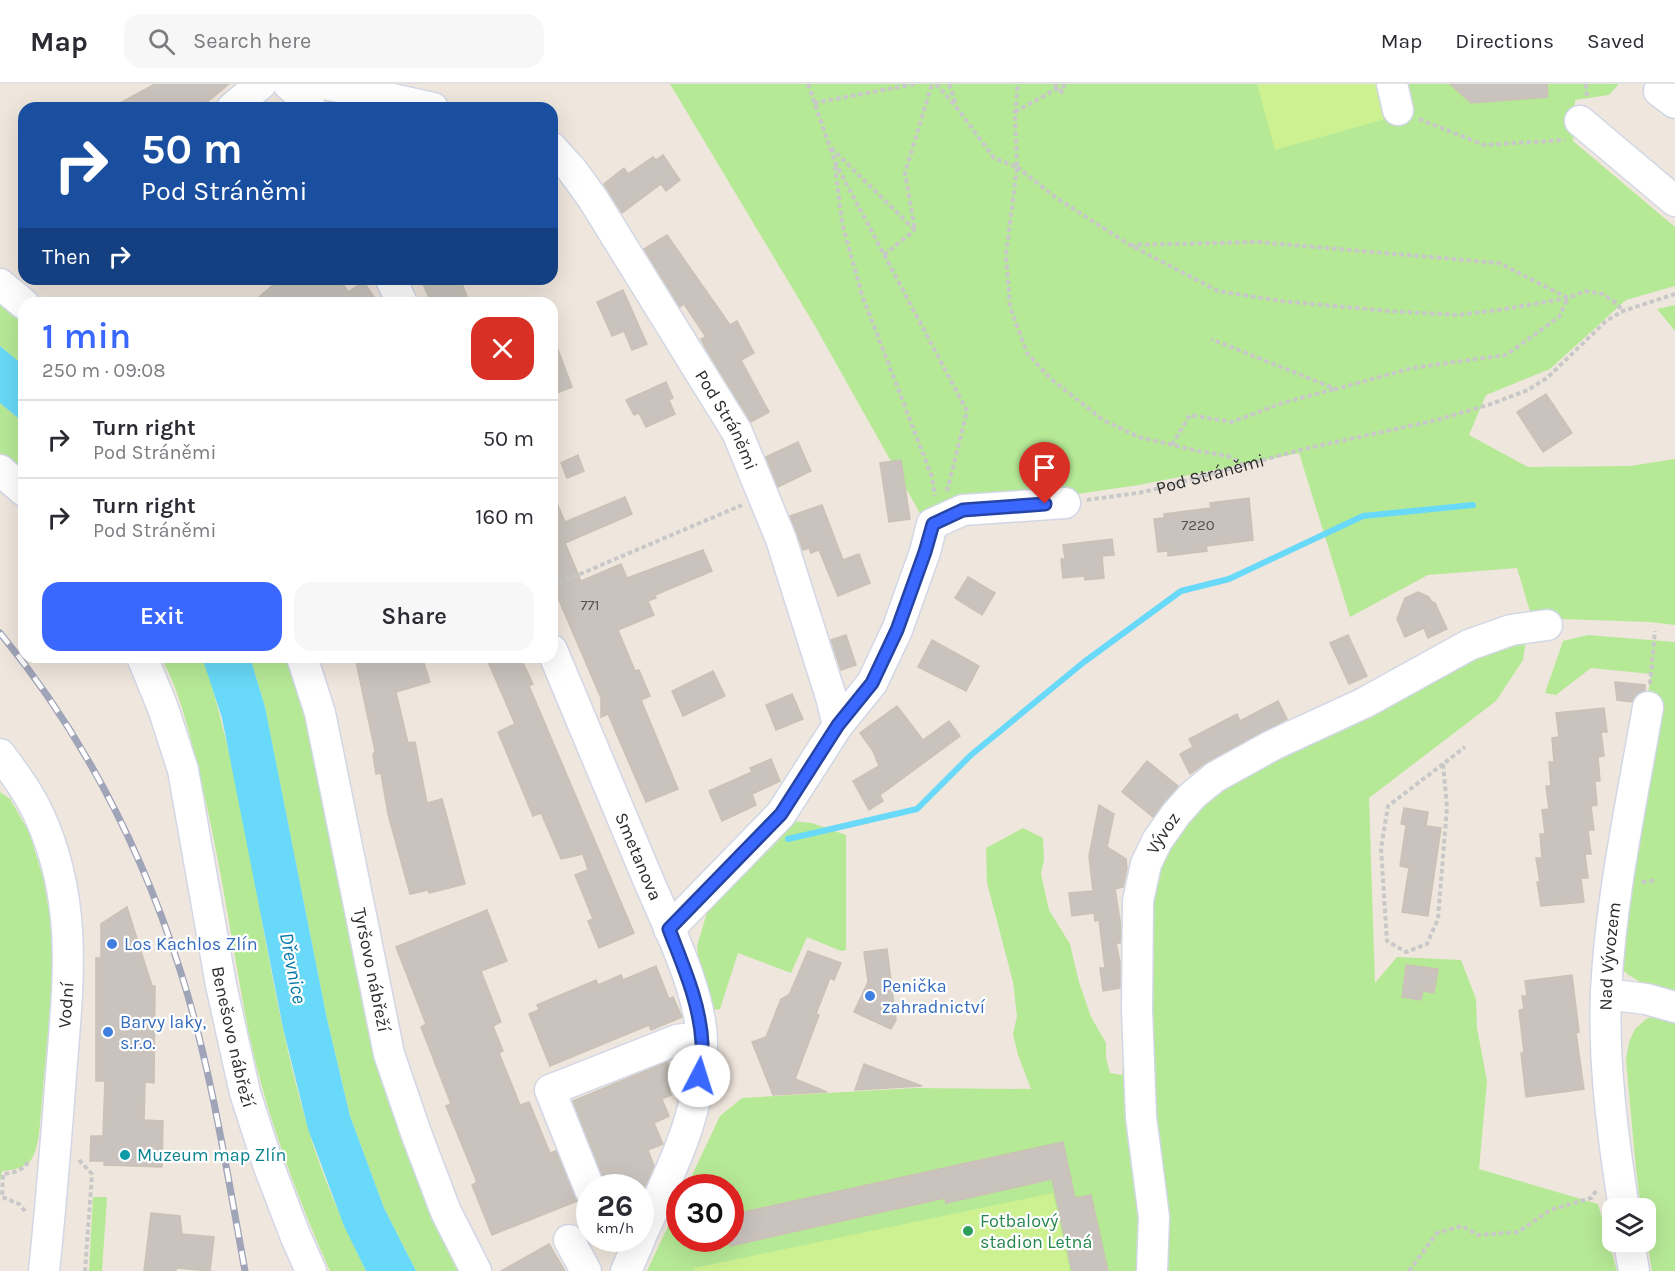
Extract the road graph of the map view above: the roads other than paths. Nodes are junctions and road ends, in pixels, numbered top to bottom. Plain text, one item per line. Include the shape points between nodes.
1 (261, 84) edge
2 (288, 84) edge
3 (325, 84) edge
4 (239, 102) edge
5 (308, 102) edge
6 (406, 102) edge
7 (1589, 119) road end
8 (558, 155) edge
9 (1675, 201) edge
10 (0, 470) edge
11 (18, 486) edge
12 (1065, 503) road end
13 (1547, 625) dead end
14 (144, 663) edge
15 (304, 663) edge
16 (557, 663) edge
17 (1648, 707) road end
18 (838, 725) junction
19 (17, 763) edge
20 (669, 929) junction
21 (1606, 994) junction
22 (1675, 1007) edge
23 (701, 1037) junction
24 (584, 1174) edge
25 (1622, 1198) edge
26 (654, 1204) edge
27 (569, 1240) dead end
28 (634, 1252) edge
29 (1631, 1252) edge
30 (44, 1271) edge
31 (311, 1271) edge
32 (476, 1271) edge
33 (586, 1271) edge
34 (626, 1271) edge
35 (1152, 1271) edge
36 (1634, 1271) edge

1 - 4 street
2 - 5 street
3 - 6 street
7 - 9 street
8 - 18 street, Pod Stráněmi via 593,199 737,432 781,538
10 - 11 street
12 - 18 street via 963,510 933,524 897,630 872,683
13 - 35 street, Vývoz via 1511,630 1469,645 1364,703 1224,772 1193,795 1157,841 1146,864 1138,902 1137,977 1141,1117 1154,1217
14 - 31 street, Benešovo nábřeží via 183,770 221,985 245,1093
15 - 32 street, Tyršovo nábřeží via 320,713 389,1054 446,1212
16 - 20 street, Smetanova
17 - 21 street, Nad Vývozem via 1625,827
18 - 20 street via 781,814
19 - 30 street, Vodní via 54,855 68,922 68,988
20 - 23 street, Smetanova via 692,990
21 - 22 street
21 - 25 street, Nad Vývozem via 1608,1075
23 - 24 street via 677,1040 550,1090
23 - 26 street, Smetanova via 691,1119
27 - 33 street
28 - 34 street, Smetanova
29 - 36 street

